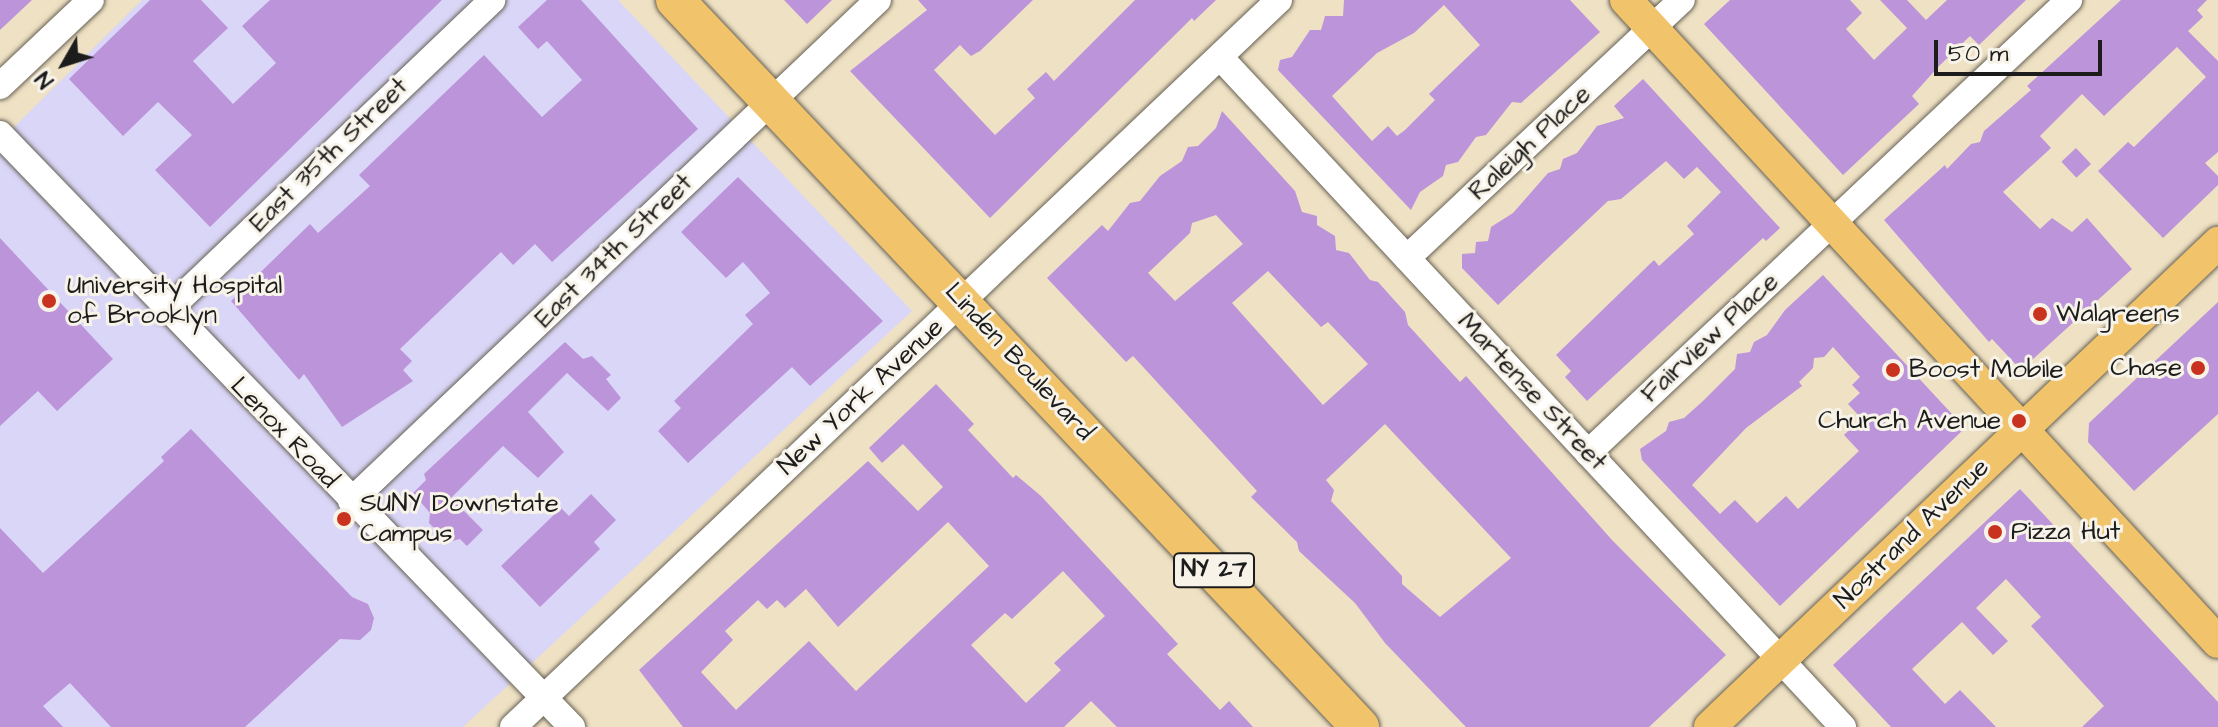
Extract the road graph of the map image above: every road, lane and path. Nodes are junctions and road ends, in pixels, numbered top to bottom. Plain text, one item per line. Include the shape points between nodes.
1 (91, 0) edge
2 (492, 0) edge
3 (675, 0) edge
4 (878, 0) edge
5 (1279, 0) edge
6 (1626, 0) edge
7 (1682, 0) edge
8 (2069, 0) edge
9 (1652, 28) junction
10 (1220, 57) junction
11 (0, 86) edge
12 (772, 101) junction
13 (0, 134) edge
14 (1832, 224) junction
15 (2218, 243) edge
16 (1407, 258) junction
17 (963, 301) junction
18 (167, 311) junction
19 (2021, 429) junction
20 (1588, 453) junction
21 (351, 501) junction
22 (2218, 642) edge
23 (1781, 660) junction
24 (544, 698) junction
25 (513, 727) edge
26 (572, 727) edge
27 (1360, 727) edge
28 (1710, 727) edge
29 (1843, 727) edge

1 - 11 street
2 - 18 street, East 35th Street
3 - 12 highway, Linden Boulevard / NY 27
4 - 12 street, East 34th Street
5 - 10 street, New York Avenue
6 - 9 main road
7 - 9 street, Raleigh Place
8 - 14 street, Fairview Place
9 - 14 main road
9 - 16 street, Raleigh Place
10 - 16 street, Martense Street
10 - 17 street, New York Avenue
12 - 17 highway, Linden Boulevard / NY 27
12 - 21 street, East 34th Street
13 - 18 street, Lenox Road
14 - 19 main road
14 - 20 street, Fairview Place
15 - 19 main road, Nostrand Avenue
16 - 20 street, Martense Street
17 - 24 street, New York Avenue
17 - 27 highway, Linden Boulevard / NY 27
18 - 21 street, Lenox Road
19 - 22 main road
19 - 23 main road, Nostrand Avenue
20 - 23 street, Martense Street
21 - 24 street, Lenox Road
23 - 28 main road, Nostrand Avenue
23 - 29 street, Martense Street
24 - 25 street, New York Avenue
24 - 26 street, Lenox Road

